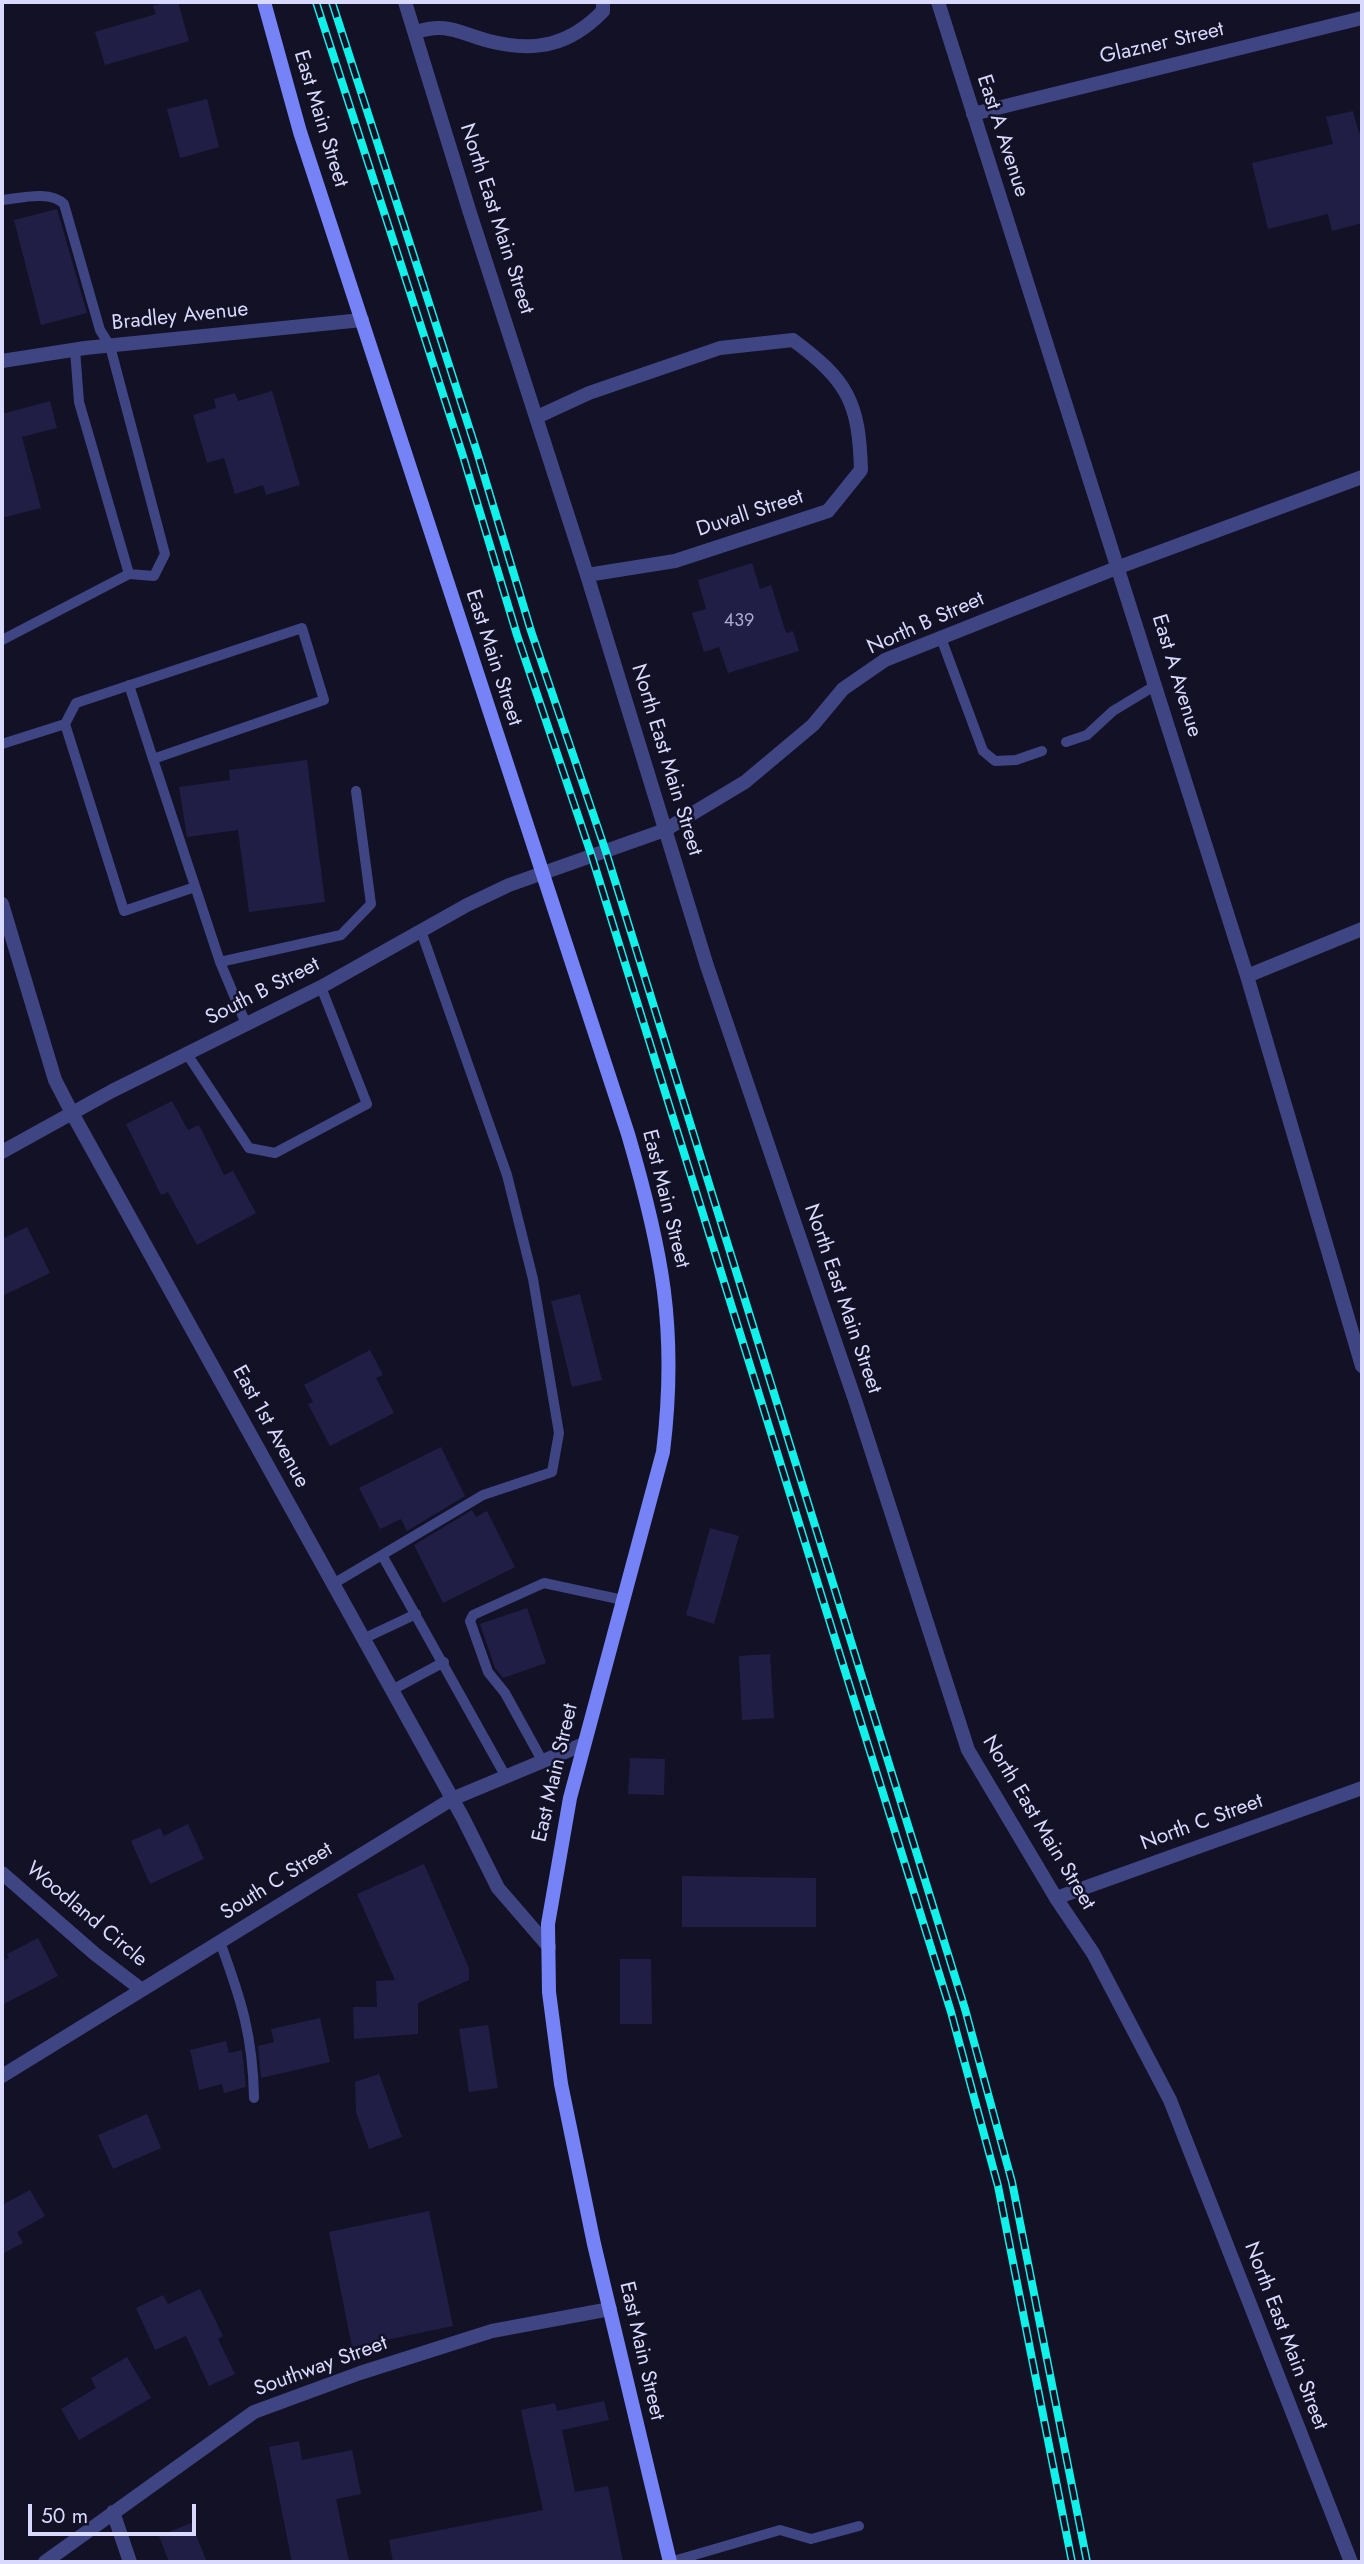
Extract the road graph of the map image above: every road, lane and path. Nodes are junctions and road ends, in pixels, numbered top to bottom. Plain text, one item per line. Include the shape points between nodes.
1 (264, 2) edge
2 (405, 2) edge
3 (603, 2) edge
4 (937, 2) edge
5 (1362, 18) edge
6 (416, 32) junction
7 (973, 114) junction
8 (2, 200) edge
9 (362, 320) junction
10 (110, 346) junction
11 (75, 350) junction
12 (2, 360) edge
13 (537, 417) junction
14 (1362, 477) edge
15 (1119, 567) junction
16 (128, 574) junction
17 (587, 575) junction
18 (941, 638) junction
19 (2, 640) edge
20 (129, 685) junction
21 (1156, 685) junction
22 (65, 723) junction
23 (1066, 742) dead end
24 (2, 744) edge
25 (1042, 751) dead end
26 (153, 759) junction
27 (356, 791) dead end
28 (665, 830) junction
29 (545, 873) junction
30 (195, 887) junction
31 (2, 904) edge
32 (1362, 929) edge
33 (421, 931) junction
34 (220, 962) junction
35 (1247, 976) junction
36 (321, 987) junction
37 (246, 1024) junction
38 (187, 1054) junction
39 (72, 1113) junction
40 (2, 1152) edge
41 (1362, 1362) edge
42 (382, 1555) junction
43 (332, 1584) junction
44 (624, 1600) junction
45 (416, 1614) junction
46 (363, 1639) junction
47 (444, 1662) junction
48 (392, 1690) junction
49 (584, 1744) junction
50 (543, 1762) junction
51 (506, 1777) junction
52 (1362, 1788) edge
53 (453, 1799) junction
54 (2, 1873) edge
55 (1056, 1898) junction
56 (220, 1942) junction
57 (549, 1947) junction
58 (142, 1990) junction
59 (2, 2076) edge
60 (254, 2098) dead end
61 (610, 2309) junction
62 (113, 2512) junction
63 (859, 2526) dead end
64 (45, 2562) edge
65 (130, 2562) edge
66 (670, 2562) edge
67 (1351, 2562) edge

1 - 9 main road, East Main Street via 300,132
2 - 6 street, North East Main Street
3 - 6 street via 603,11 582,32 545,46 493,42 438,26
4 - 7 street, East A Avenue
5 - 7 street, Glazner Street
6 - 13 street, North East Main Street
7 - 15 street, East A Avenue
8 - 10 lane via 48,196 64,204 100,330
9 - 10 street, Bradley Avenue
9 - 29 main road, East Main Street
10 - 11 street, Bradley Avenue
10 - 16 lane via 165,554 154,576
11 - 12 street, Bradley Avenue
11 - 16 lane via 79,402
13 - 17 street, North East Main Street
13 - 17 street, Duvall Street via 589,393 720,348 793,340 827,365 849,394 860,433 861,470 828,511 675,561
14 - 15 street, North B Street
15 - 18 street, North B Street
15 - 21 street, East A Avenue
16 - 19 lane
17 - 28 street, North East Main Street
18 - 25 lane via 983,751 995,761
18 - 28 street, North B Street via 885,660 843,689 813,725 772,761
20 - 22 lane via 76,703
20 - 26 lane
20 - 26 lane via 302,628 324,700
21 - 23 lane via 1113,711 1087,735
21 - 35 street, East A Avenue
22 - 24 lane
22 - 30 lane via 124,911
26 - 30 lane
27 - 34 lane via 371,904 341,935
28 - 29 street, North B Street
28 - 55 street, North East Main Street via 706,967 856,1403 968,1750
29 - 33 street, South B Street via 499,890
29 - 44 main road, East Main Street via 653,1218 664,1278 670,1340 663,1452
30 - 34 lane
31 - 39 street, East 1st Avenue via 55,1080
32 - 35 street
33 - 36 street, South B Street
33 - 42 lane via 507,1175 533,1279 559,1433 552,1472 483,1495
34 - 37 lane
35 - 41 street, East A Avenue
36 - 37 street, South B Street
36 - 38 lane via 367,1104 275,1153 249,1148
37 - 38 street, South B Street
38 - 39 street, South B Street
39 - 40 street, South B Street
39 - 43 street, East 1st Avenue
42 - 43 lane
42 - 45 lane
43 - 46 street, East 1st Avenue
44 - 49 main road, East Main Street
44 - 50 lane via 544,1583 473,1615 470,1621 488,1672 505,1693
45 - 46 lane
45 - 47 lane
46 - 48 street, East 1st Avenue
47 - 48 lane
47 - 51 lane
48 - 53 street, East 1st Avenue
49 - 50 street, South C Street
49 - 57 main road, East Main Street via 556,1865
50 - 51 street, South C Street
51 - 53 street, South C Street
52 - 55 street, North C Street
53 - 56 street, South C Street
53 - 57 street, East 1st Avenue via 498,1888
54 - 58 street, Woodland Circle
55 - 67 street, North East Main Street via 1093,1953 1170,2100
56 - 58 street, South C Street
56 - 60 lane via 244,2006 253,2052
57 - 61 main road, East Main Street via 549,1992 561,2084
58 - 59 street, South C Street
61 - 62 street, Southway Street via 492,2331 254,2412
61 - 66 main road, East Main Street
62 - 64 street, Southway Street
62 - 65 street
63 - 66 lane via 811,2539 780,2530

